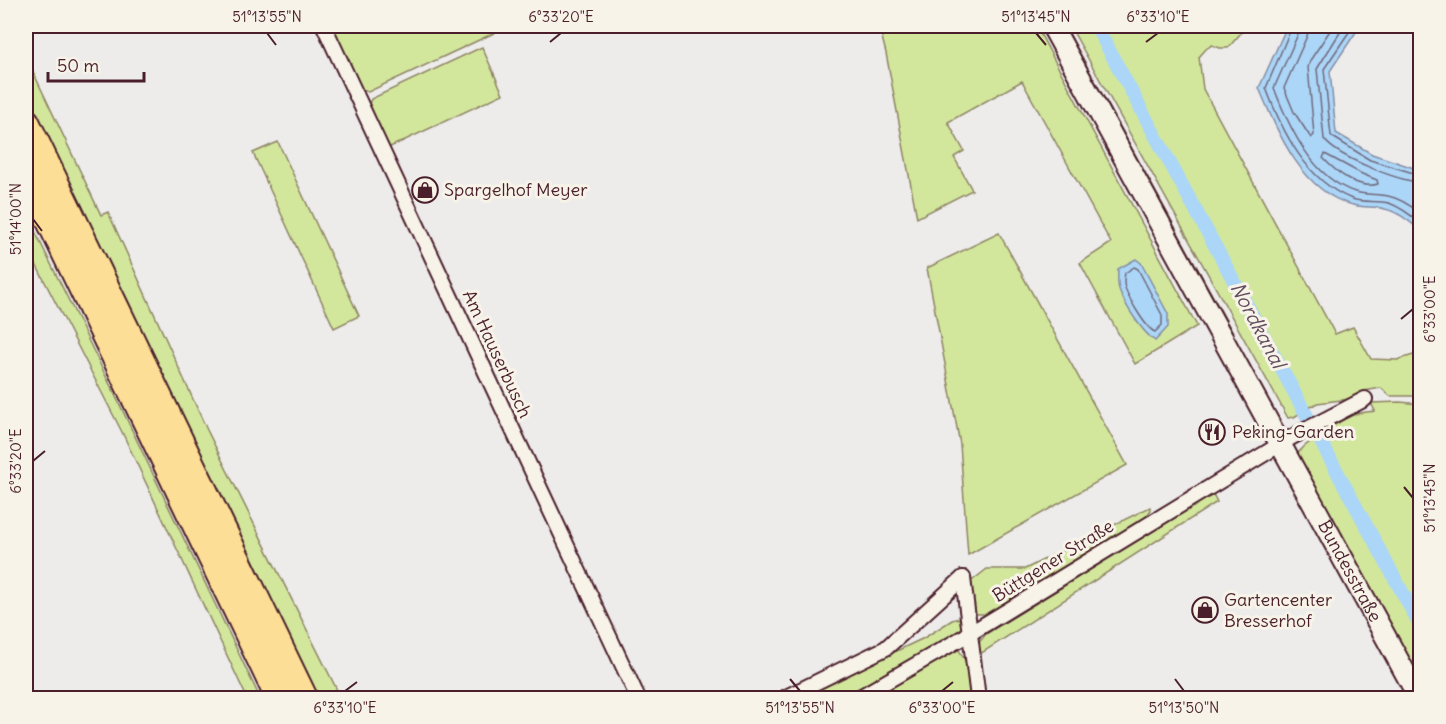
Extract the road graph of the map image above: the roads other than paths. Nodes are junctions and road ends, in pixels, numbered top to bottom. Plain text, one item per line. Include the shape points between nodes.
1 (324, 26) edge
2 (1052, 26) edge
3 (26, 122) edge
4 (26, 171) edge
5 (1365, 399) dead end
6 (1281, 443) junction
7 (969, 634) junction
8 (279, 699) edge
9 (304, 699) edge
10 (638, 699) edge
11 (784, 699) edge
12 (858, 699) edge
13 (978, 699) edge
14 (1419, 699) edge

1 - 10 street, Am Hauserbusch
2 - 6 main road, Bundesstraße
3 - 9 highway
4 - 8 highway
5 - 6 street, Büttgener Straße
6 - 7 street, Büttgener Straße
6 - 14 main road, Bundesstraße
7 - 11 street via 963,578 886,648
7 - 12 street, Büttgener Straße
7 - 13 street

